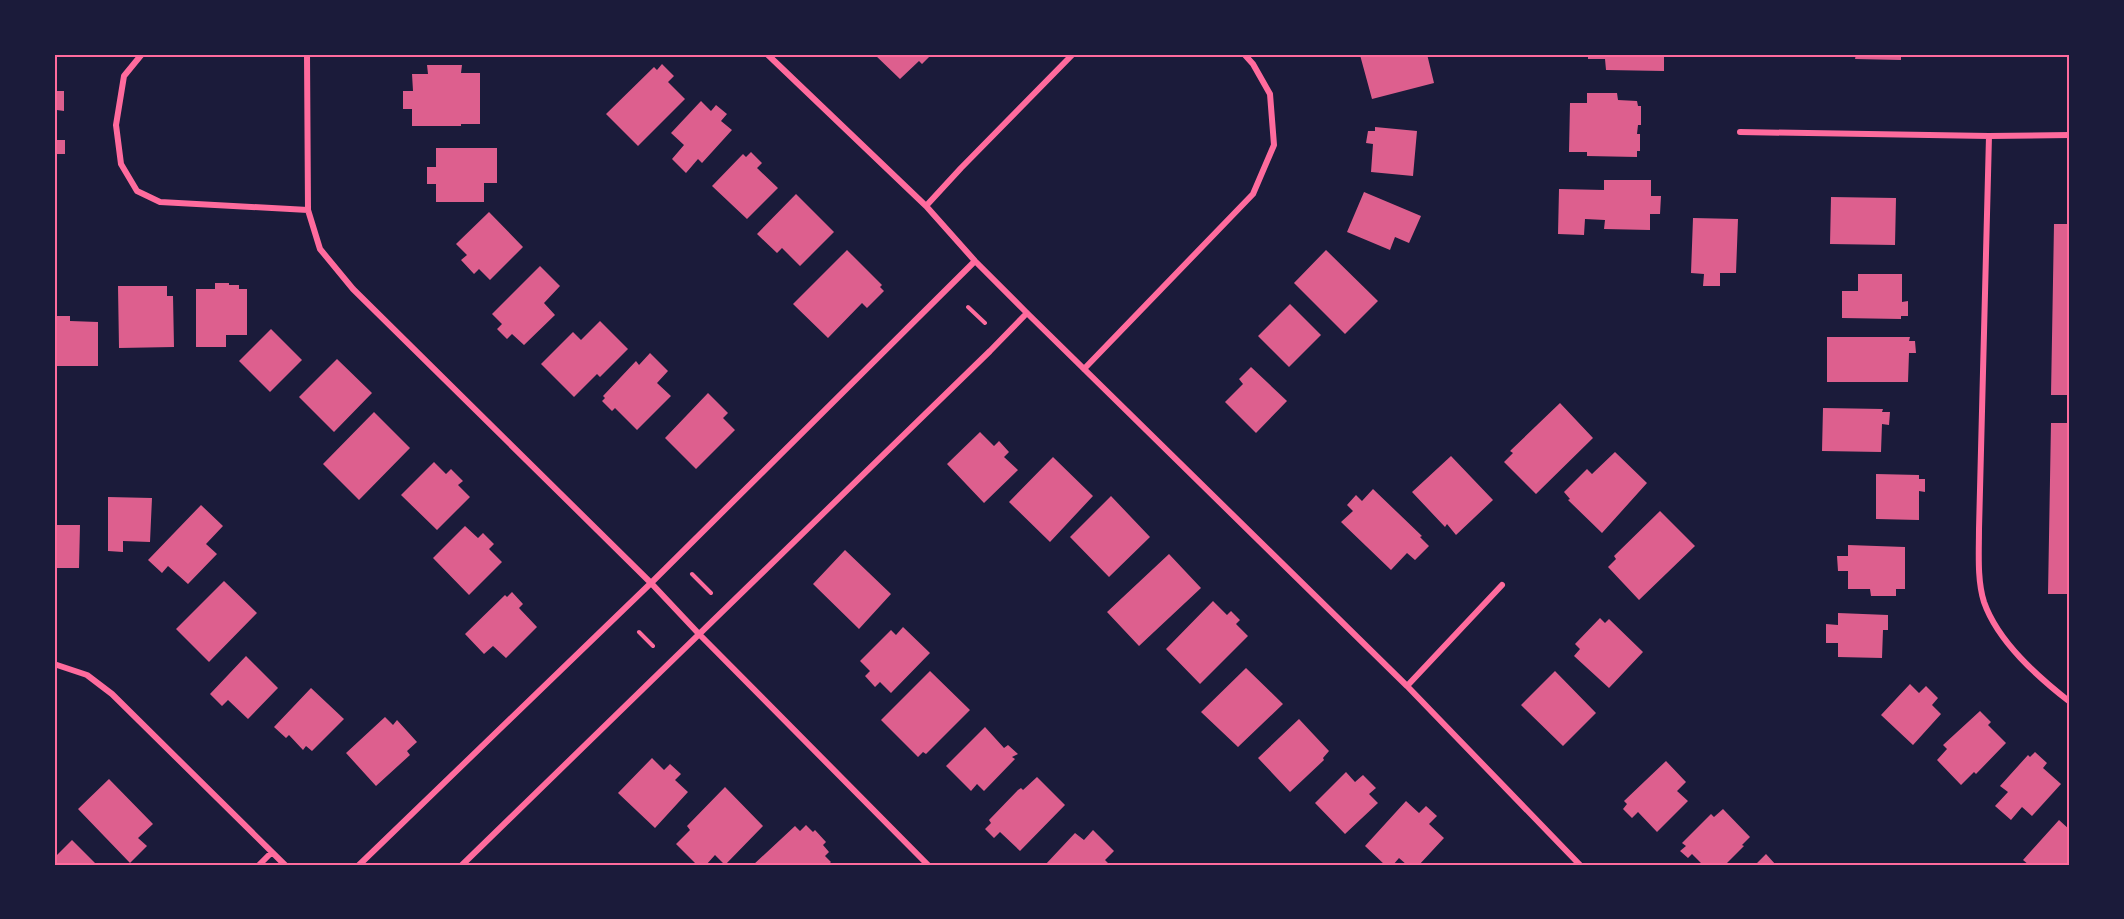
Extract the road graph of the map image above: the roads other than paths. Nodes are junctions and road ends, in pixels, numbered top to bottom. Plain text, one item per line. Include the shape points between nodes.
1 (142, 54) edge
2 (307, 54) edge
3 (767, 54) edge
4 (1073, 54) edge
5 (1244, 54) edge
6 (1740, 132) dead end
7 (2070, 135) edge
8 (1989, 136) junction
9 (926, 206) junction
10 (308, 210) junction
11 (975, 261) junction
12 (1027, 313) junction
13 (1084, 369) junction
14 (651, 583) junction
15 (1502, 585) dead end
16 (699, 634) junction
17 (54, 664) edge
18 (1407, 686) junction
19 (2070, 702) edge
20 (272, 852) junction
21 (259, 865) edge
22 (285, 865) edge
23 (359, 865) edge
24 (462, 865) edge
25 (928, 865) edge
26 (1580, 865) edge

1 - 10 street via 124,76 116,125 120,164 138,191 160,202
2 - 10 street
3 - 9 street
4 - 9 street
5 - 13 street via 1270,94 1274,145 1253,194
6 - 8 street
7 - 8 street
8 - 19 street via 1979,568 1984,601 1995,626 2013,650
9 - 11 street
10 - 14 street via 320,249 353,289
11 - 12 street
11 - 14 street
12 - 13 street
12 - 16 street
13 - 18 street
14 - 16 street
14 - 23 street
15 - 18 street
16 - 24 street
16 - 25 street
17 - 20 street via 87,675 112,694
18 - 26 street
20 - 21 street
20 - 22 street

